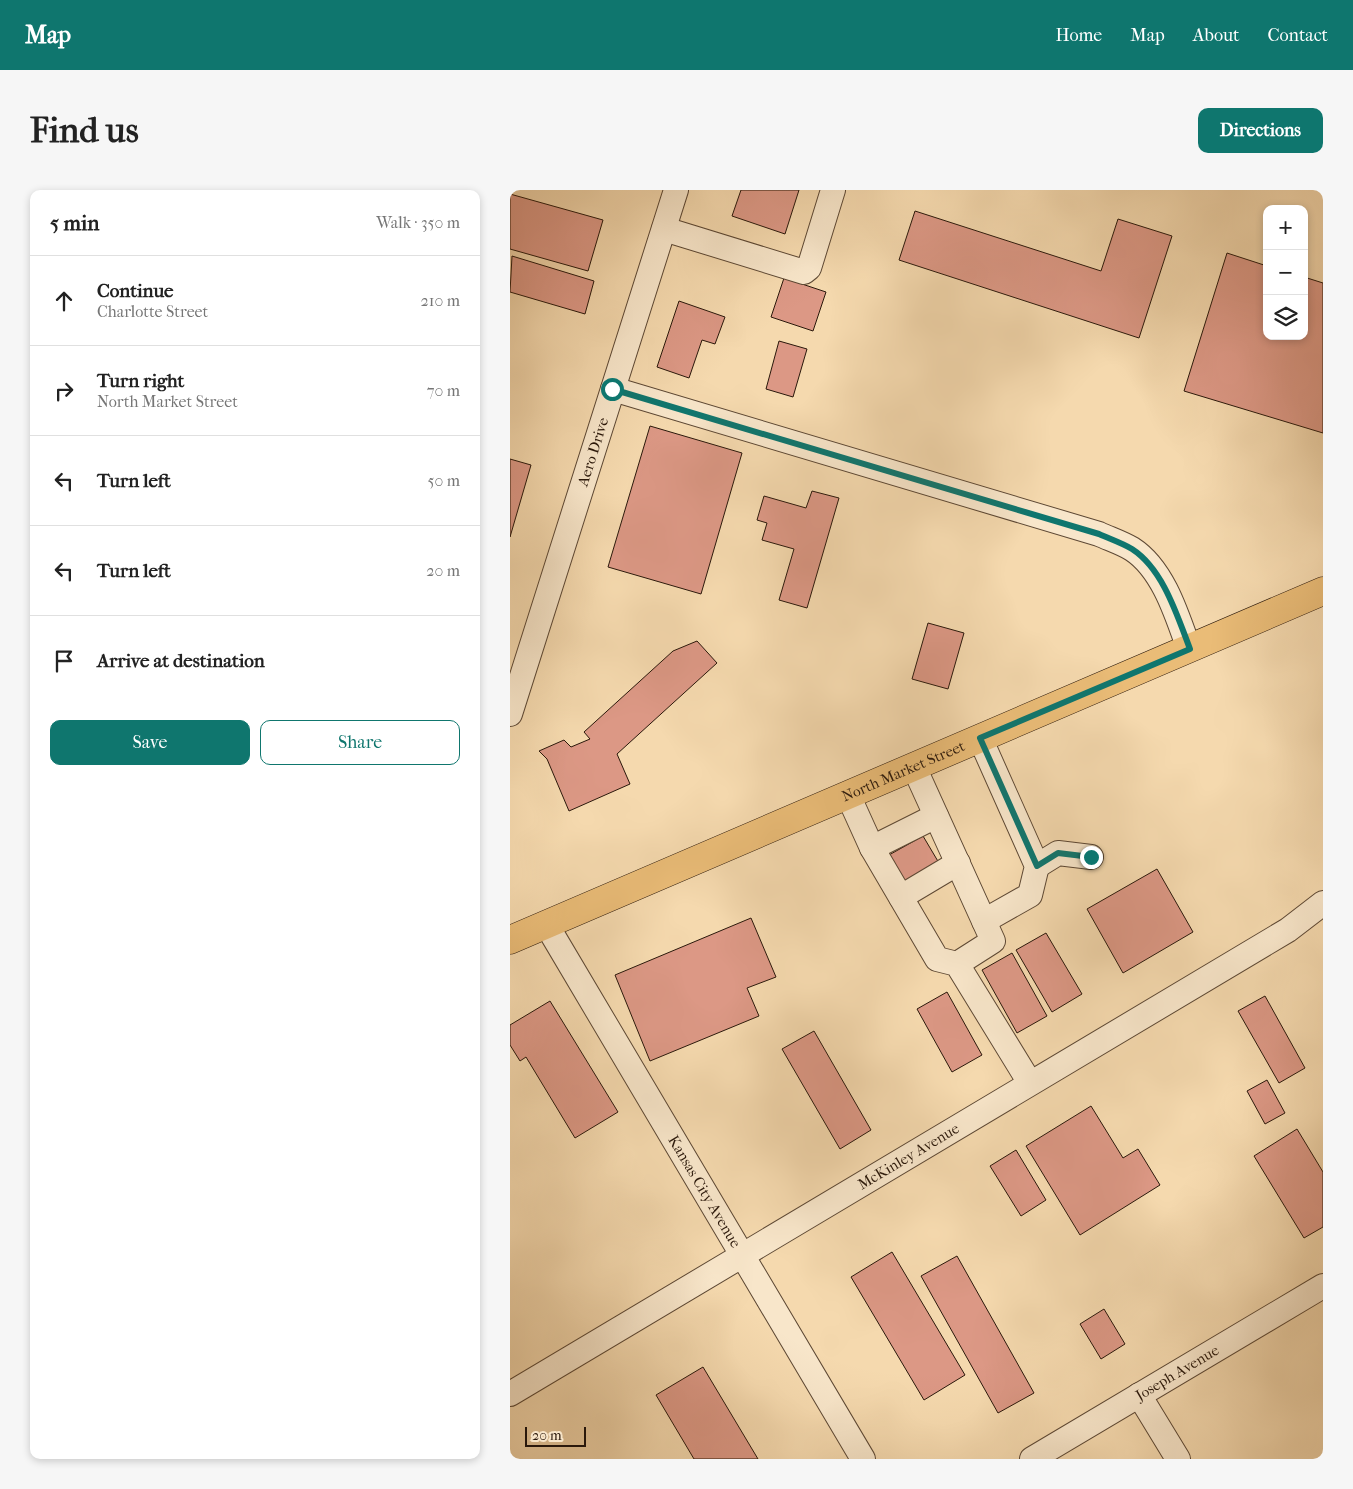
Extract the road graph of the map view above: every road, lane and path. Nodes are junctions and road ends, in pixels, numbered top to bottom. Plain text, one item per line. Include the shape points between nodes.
1 (676, 190) edge
2 (833, 190) edge
3 (664, 229) junction
4 (612, 389) junction
5 (1323, 591) edge
6 (1190, 649) junction
7 (517, 667) edge
8 (510, 714) edge
9 (980, 738) junction
10 (914, 767) junction
11 (848, 795) junction
12 (936, 816) junction
13 (872, 848) junction
14 (1091, 857) dead end
15 (958, 863) junction
16 (1037, 866) junction
17 (901, 897) junction
18 (1317, 915) edge
19 (984, 921) junction
20 (546, 924) junction
21 (510, 940) edge
22 (957, 964) junction
23 (1030, 1083) junction
24 (742, 1256) junction
25 (1323, 1286) edge
26 (510, 1394) edge
27 (1139, 1395) junction
28 (863, 1459) edge
29 (1032, 1459) edge
30 (1178, 1459) edge

1 - 3 street, Aero Drive
2 - 3 street via 809,268 804,272
3 - 4 street, Aero Drive
4 - 6 street via 1099,534 1131,548 1148,562 1160,579
4 - 7 street, Aero Drive
5 - 6 main road, North Market Street
6 - 9 main road, North Market Street
7 - 8 street, Aero Drive
9 - 10 main road, North Market Street
9 - 16 street
10 - 11 main road, North Market Street
10 - 12 street
11 - 13 street
11 - 20 main road, North Market Street
12 - 13 street
12 - 15 street
13 - 17 street
14 - 16 street via 1058,853
15 - 17 street
15 - 19 street
16 - 19 street via 1030,895
17 - 22 street via 937,960
18 - 23 street, McKinley Avenue
19 - 22 street via 993,941
20 - 21 main road, North Market Street
20 - 24 street, Kansas City Avenue
22 - 23 street
23 - 24 street, McKinley Avenue
24 - 26 street, McKinley Avenue
24 - 28 street, Kansas City Avenue
25 - 27 street, Joseph Avenue
27 - 29 street, Joseph Avenue
27 - 30 street

